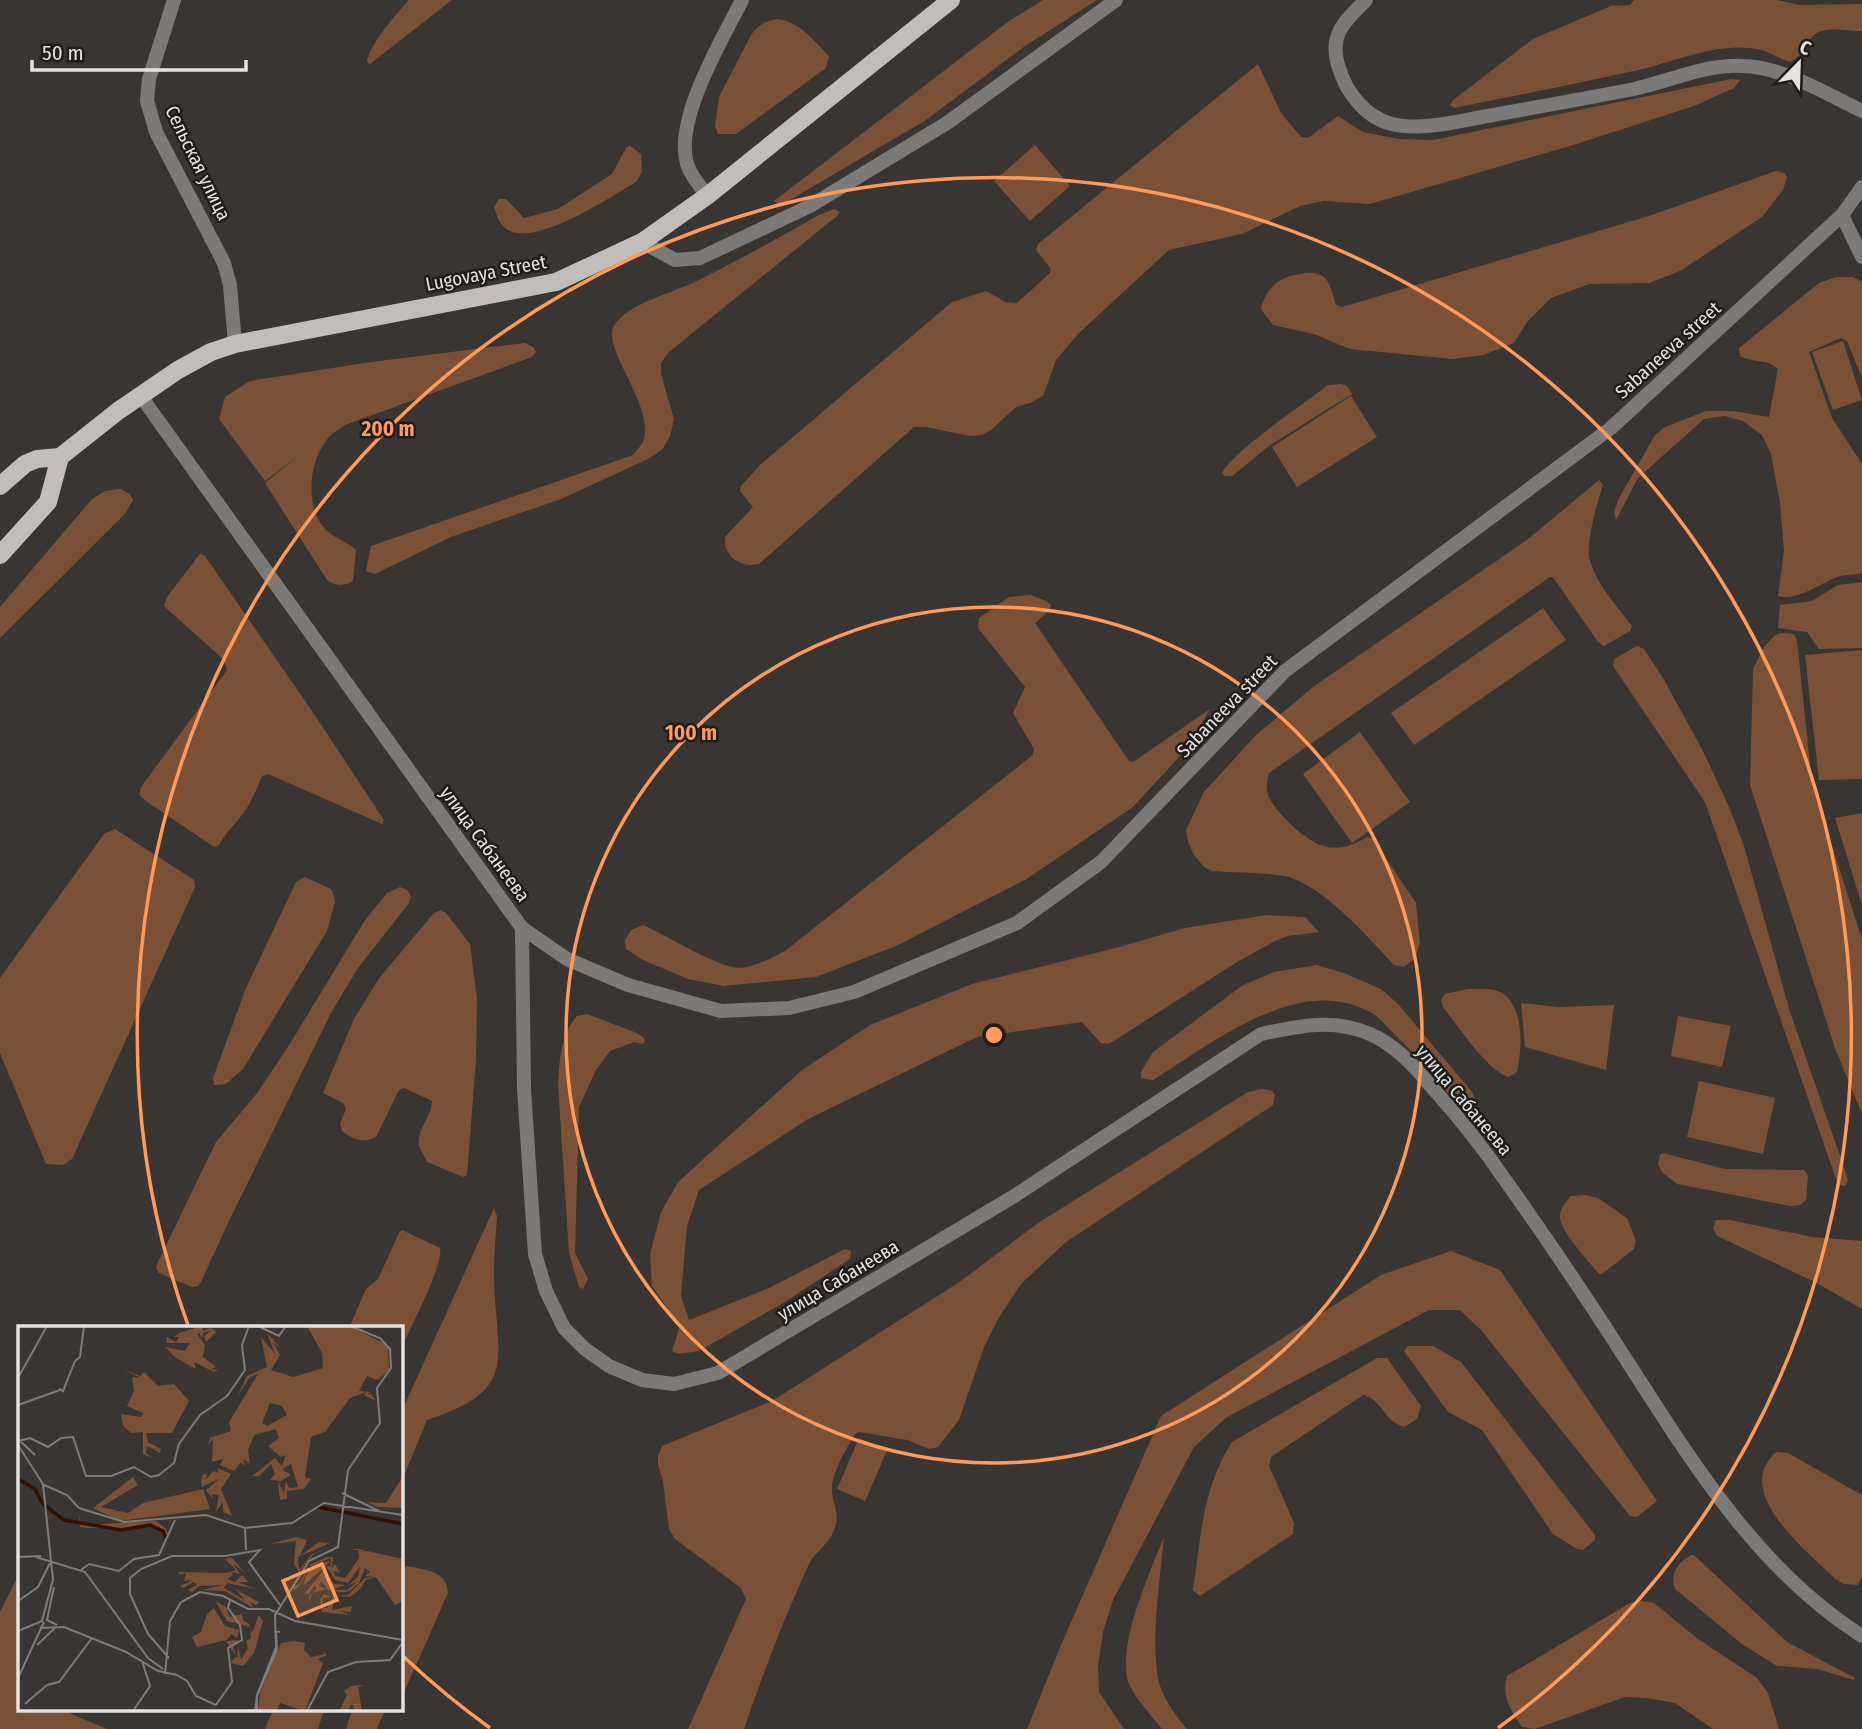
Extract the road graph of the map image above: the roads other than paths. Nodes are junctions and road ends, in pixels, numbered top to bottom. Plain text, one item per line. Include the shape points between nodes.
1 (174, 0) edge
2 (742, 0) edge
3 (951, 0) edge
4 (1116, 0) edge
5 (1366, 0) edge
6 (1862, 111) edge
7 (1862, 187) edge
8 (707, 196) junction
9 (1842, 215) junction
10 (642, 242) junction
11 (1862, 257) edge
12 (235, 344) junction
13 (140, 395) junction
14 (60, 457) junction
15 (0, 486) edge
16 (0, 555) edge
17 (522, 928) junction
18 (1862, 1636) edge

1 - 12 street, Сельская улица via 151,71 147,101 156,132 224,263
2 - 8 street via 689,117 687,165
3 - 8 main road, Lugovaya Street
4 - 10 street via 947,123 810,206 700,258 675,260
5 - 6 street via 1341,24 1335,40 1336,60 1346,88 1357,102 1391,124 1433,126 1636,88 1716,67 1743,66 1793,79
7 - 9 street, Sabaneeva street
8 - 10 main road, Lugovaya Street
9 - 11 street
9 - 17 street, Sabaneeva street via 1611,428 1284,671 1101,862 1017,923 854,992 789,1008 721,1011 628,985 566,959
10 - 12 main road, Lugovaya Street via 556,282
12 - 13 main road, Lugovaya Street via 211,352
13 - 14 main road, Lugovaya Street
13 - 17 street, улица Сабанеева
14 - 15 main road, Lugovaya Street via 25,464
14 - 16 main road via 48,502
17 - 18 street, улица Сабанеева via 524,1090 535,1254 546,1292 564,1328 609,1366 642,1381 674,1384 718,1373 1016,1195 1261,1034 1336,1024 1371,1034 1403,1055 1467,1127 1736,1519 1787,1576

